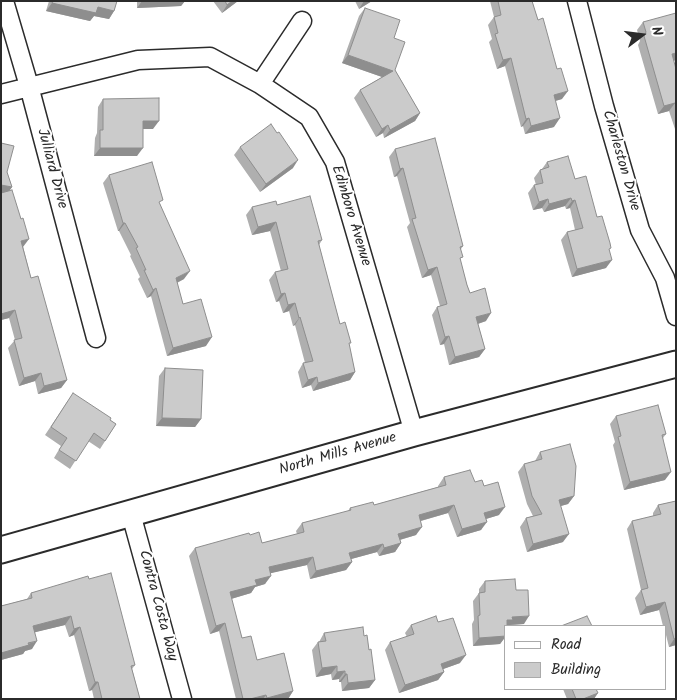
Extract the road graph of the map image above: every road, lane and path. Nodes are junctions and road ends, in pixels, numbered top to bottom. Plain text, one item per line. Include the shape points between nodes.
1 (4, 1) edge
2 (577, 1) edge
3 (302, 21) dead end
4 (260, 84) junction
5 (29, 86) junction
6 (1, 94) edge
7 (676, 316) edge
8 (96, 338) dead end
9 (676, 364) edge
10 (414, 433) junction
11 (131, 514) junction
12 (1, 550) edge
13 (182, 699) edge

1 - 5 street, Julliard Drive
2 - 7 street, Charleston Drive via 640,230 665,278
3 - 4 street
4 - 5 street, Edinboro Avenue via 210,57 138,60
4 - 10 street, Edinboro Avenue via 309,117 335,162
5 - 6 street, Edinboro Avenue
5 - 8 street, Julliard Drive
9 - 10 main road, North Mills Avenue
10 - 11 main road, North Mills Avenue
11 - 12 main road, North Mills Avenue
11 - 13 street, Contra Costa Way

